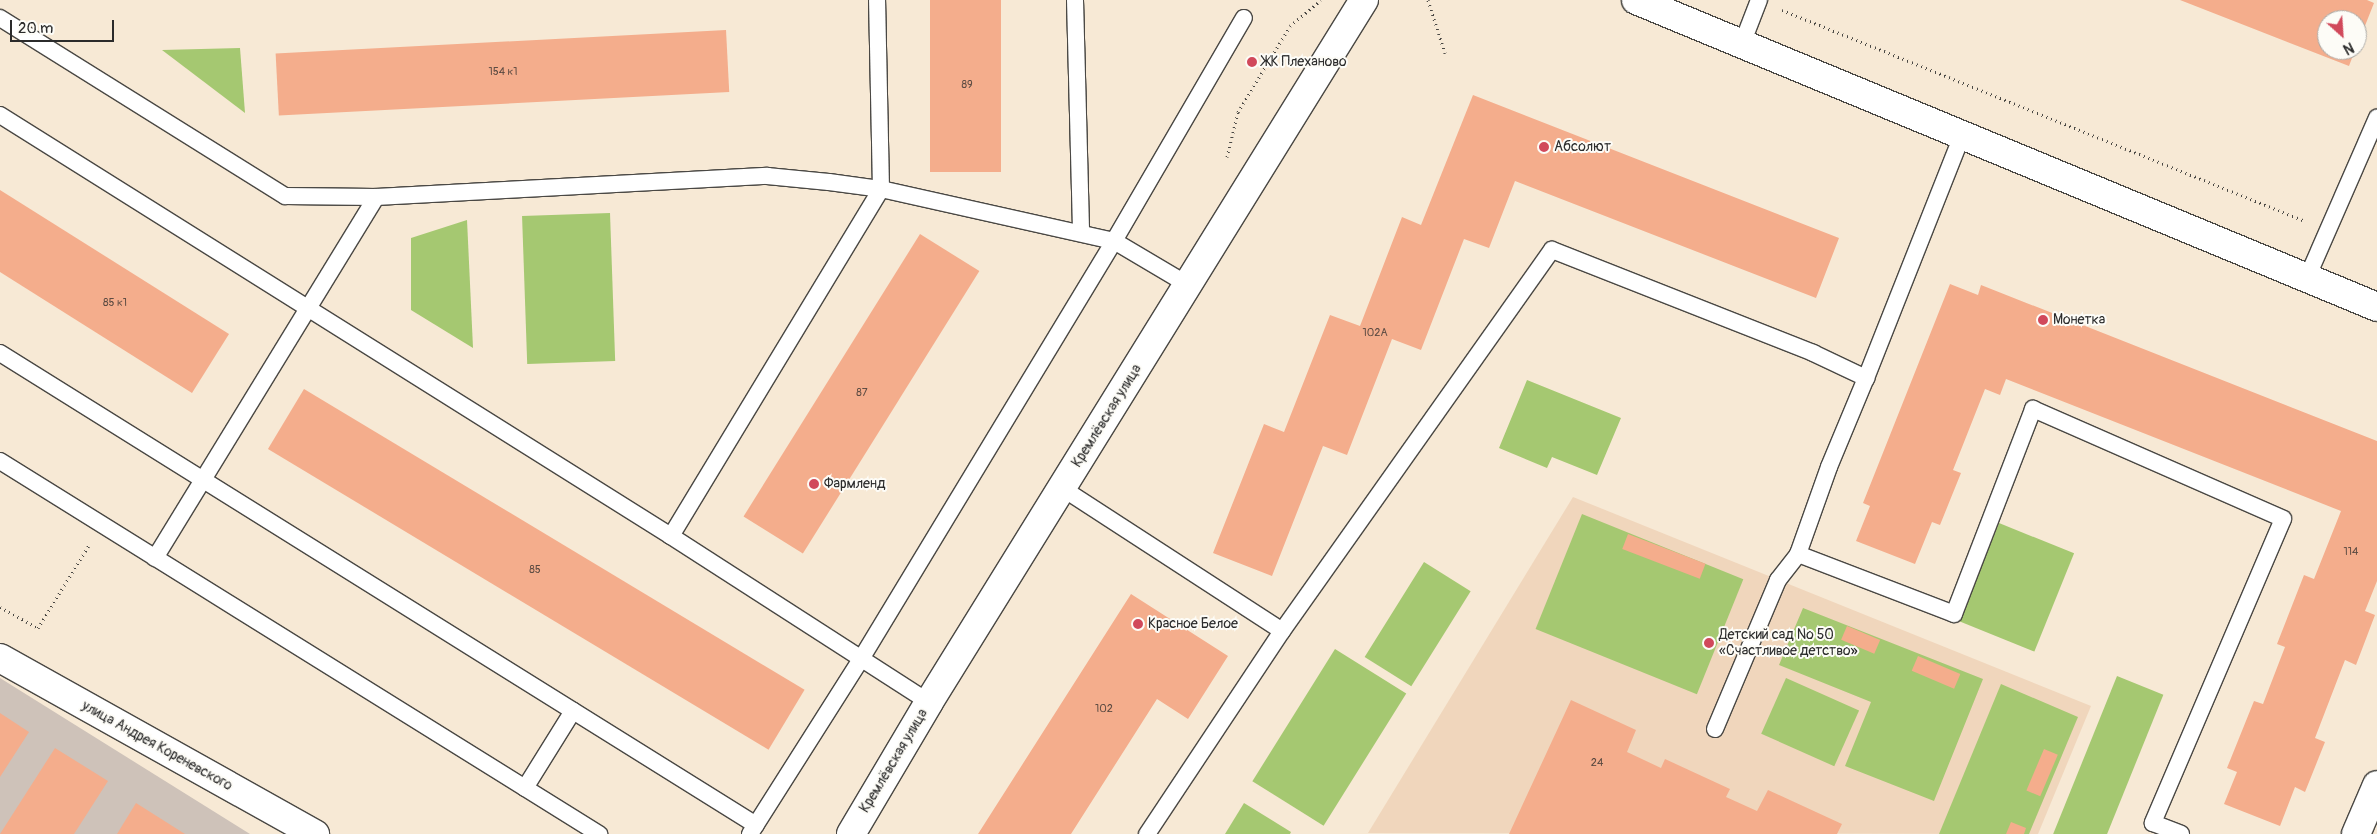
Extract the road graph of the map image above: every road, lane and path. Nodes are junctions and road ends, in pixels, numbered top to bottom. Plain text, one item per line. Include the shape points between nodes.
1 (877, 0) edge
2 (1075, 0) edge
3 (1364, 0) edge
4 (1428, 0) edge
5 (1636, 0) edge
6 (1759, 0) edge
7 (0, 18) edge
8 (1244, 18) dead end
9 (1742, 44) junction
10 (1445, 53) dead end
11 (0, 115) edge
12 (2377, 118) edge
13 (1962, 135) junction
14 (880, 189) junction
15 (376, 197) junction
16 (2328, 230) junction
17 (1081, 233) junction
18 (1114, 241) junction
19 (2307, 278) junction
20 (1188, 285) junction
21 (2377, 306) edge
22 (309, 308) junction
23 (0, 353) edge
24 (1866, 378) junction
25 (0, 462) edge
26 (203, 479) junction
27 (1062, 488) junction
28 (672, 536) junction
29 (90, 542) dead end
30 (1798, 554) junction
31 (155, 558) junction
32 (0, 607) edge
33 (1282, 631) junction
34 (0, 658) edge
35 (861, 658) junction
36 (929, 702) junction
37 (573, 710) junction
38 (1715, 729) dead end
39 (2377, 785) edge
40 (525, 788) junction
41 (753, 830) edge
42 (315, 834) edge
43 (599, 834) edge
44 (851, 834) edge
45 (1147, 834) edge
46 (2180, 834) edge
47 (2356, 834) edge

1 - 14 lane
2 - 17 lane
3 - 20 street, Кремлёвская улица
4 - 10 path
5 - 9 street
6 - 9 lane
6 - 16 path
7 - 15 lane via 285,196
8 - 18 lane
9 - 13 street
11 - 22 lane
12 - 16 lane
13 - 19 street
13 - 24 lane
14 - 15 lane via 767,176
14 - 17 lane
14 - 28 lane
15 - 22 lane
16 - 19 lane
17 - 18 lane
18 - 20 lane
18 - 35 lane
19 - 21 street
20 - 27 street, Кремлёвская улица
22 - 26 lane
22 - 28 lane
23 - 26 lane
24 - 30 lane
24 - 33 lane via 1813,353 1552,250
25 - 31 lane
26 - 31 lane
26 - 37 lane
27 - 33 lane
27 - 36 street, Кремлёвская улица
28 - 35 lane
29 - 32 path via 38,628
30 - 38 lane via 1778,580
30 - 46 lane via 1954,614 2032,409 2283,519 2153,822
31 - 40 lane
33 - 45 lane
34 - 42 street, улица Андрея Кореневского
35 - 36 lane
35 - 41 lane
36 - 44 street, Кремлёвская улица
37 - 40 lane
37 - 41 lane
39 - 47 street
40 - 43 lane

